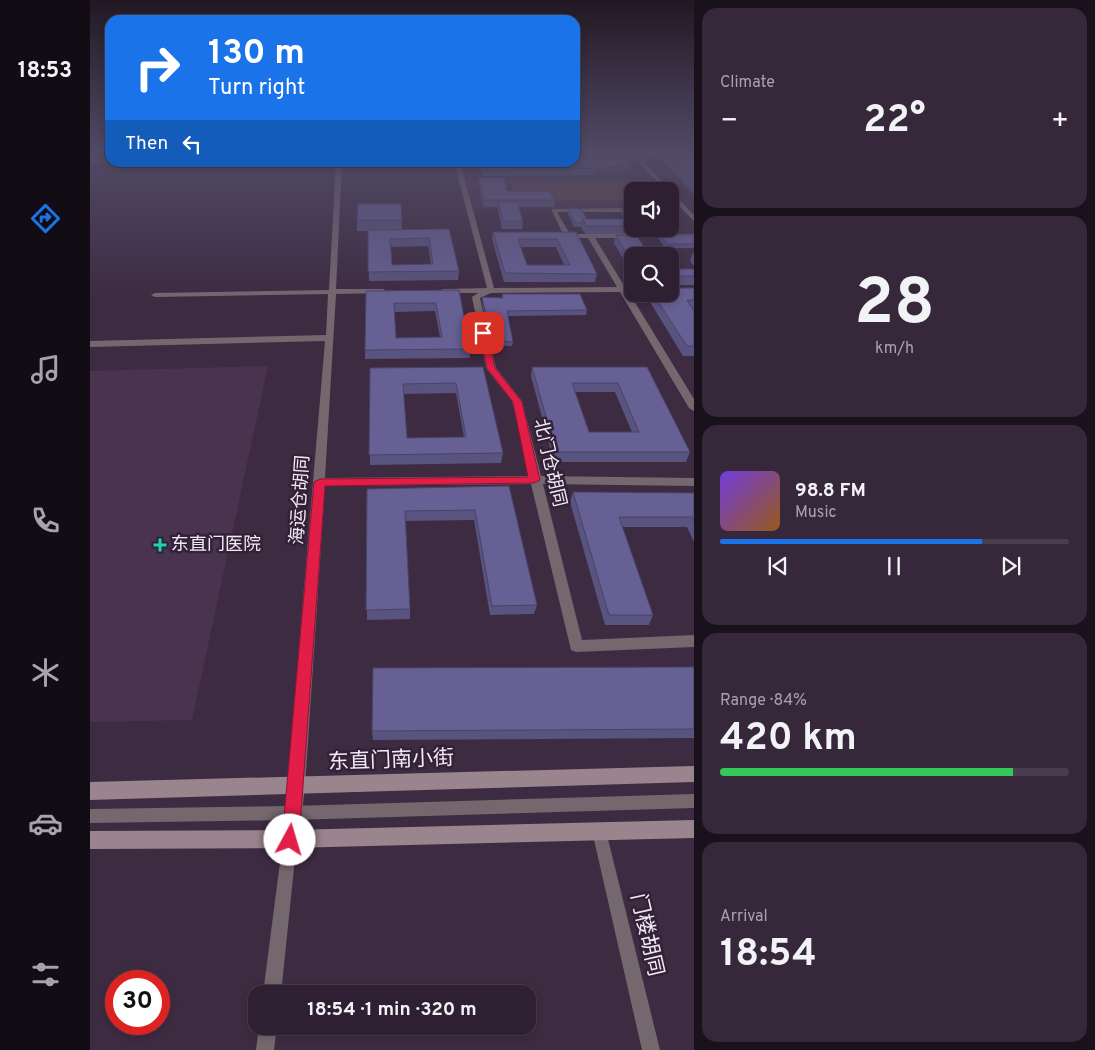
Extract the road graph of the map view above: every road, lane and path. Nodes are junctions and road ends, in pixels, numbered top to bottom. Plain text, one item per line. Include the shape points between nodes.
1 (337, 200) edge
2 (470, 200) edge
3 (679, 203) edge
4 (624, 210) edge
5 (694, 219) edge
6 (550, 236) edge
7 (568, 236) junction
8 (590, 236) junction
9 (694, 236) edge
10 (622, 289) junction
11 (491, 290) junction
12 (332, 291) junction
13 (392, 291) edge
14 (431, 291) edge
15 (155, 295) dead end
16 (330, 338) junction
17 (90, 344) edge
18 (694, 408) edge
19 (534, 480) junction
20 (320, 482) junction
21 (694, 482) edge
22 (694, 640) edge
23 (694, 774) edge
24 (296, 787) junction
25 (90, 791) edge
26 (694, 801) edge
27 (293, 813) junction
28 (90, 816) edge
29 (694, 829) edge
30 (599, 831) junction
31 (90, 840) edge
32 (290, 840) junction
33 (273, 985) edge
34 (267, 1035) edge
35 (265, 1050) edge
36 (651, 1050) edge

1 - 12 street, 海运仓胡同
2 - 11 street via 483,236
3 - 5 street
4 - 7 street via 554,210
6 - 7 street
7 - 8 street
8 - 9 street
8 - 10 street
10 - 11 street
10 - 18 street
11 - 14 street
11 - 19 street, 北门仓胡同 via 476,297 491,368 518,402
12 - 13 street
12 - 15 street
12 - 16 street, 海运仓胡同
16 - 17 street
16 - 20 street, 海运仓胡同
19 - 20 street
19 - 21 street
19 - 22 street, 北门仓胡同 via 576,646
20 - 24 street, 海运仓胡同
23 - 24 main road, 东直门南小街
24 - 25 main road, 东直门南小街
24 - 27 street, 海运仓胡同
26 - 27 lane
27 - 28 lane
27 - 32 street, 海运仓胡同
29 - 30 main road
30 - 32 main road
30 - 36 lane, 门楼胡同
31 - 32 main road
32 - 33 lane
34 - 35 lane

